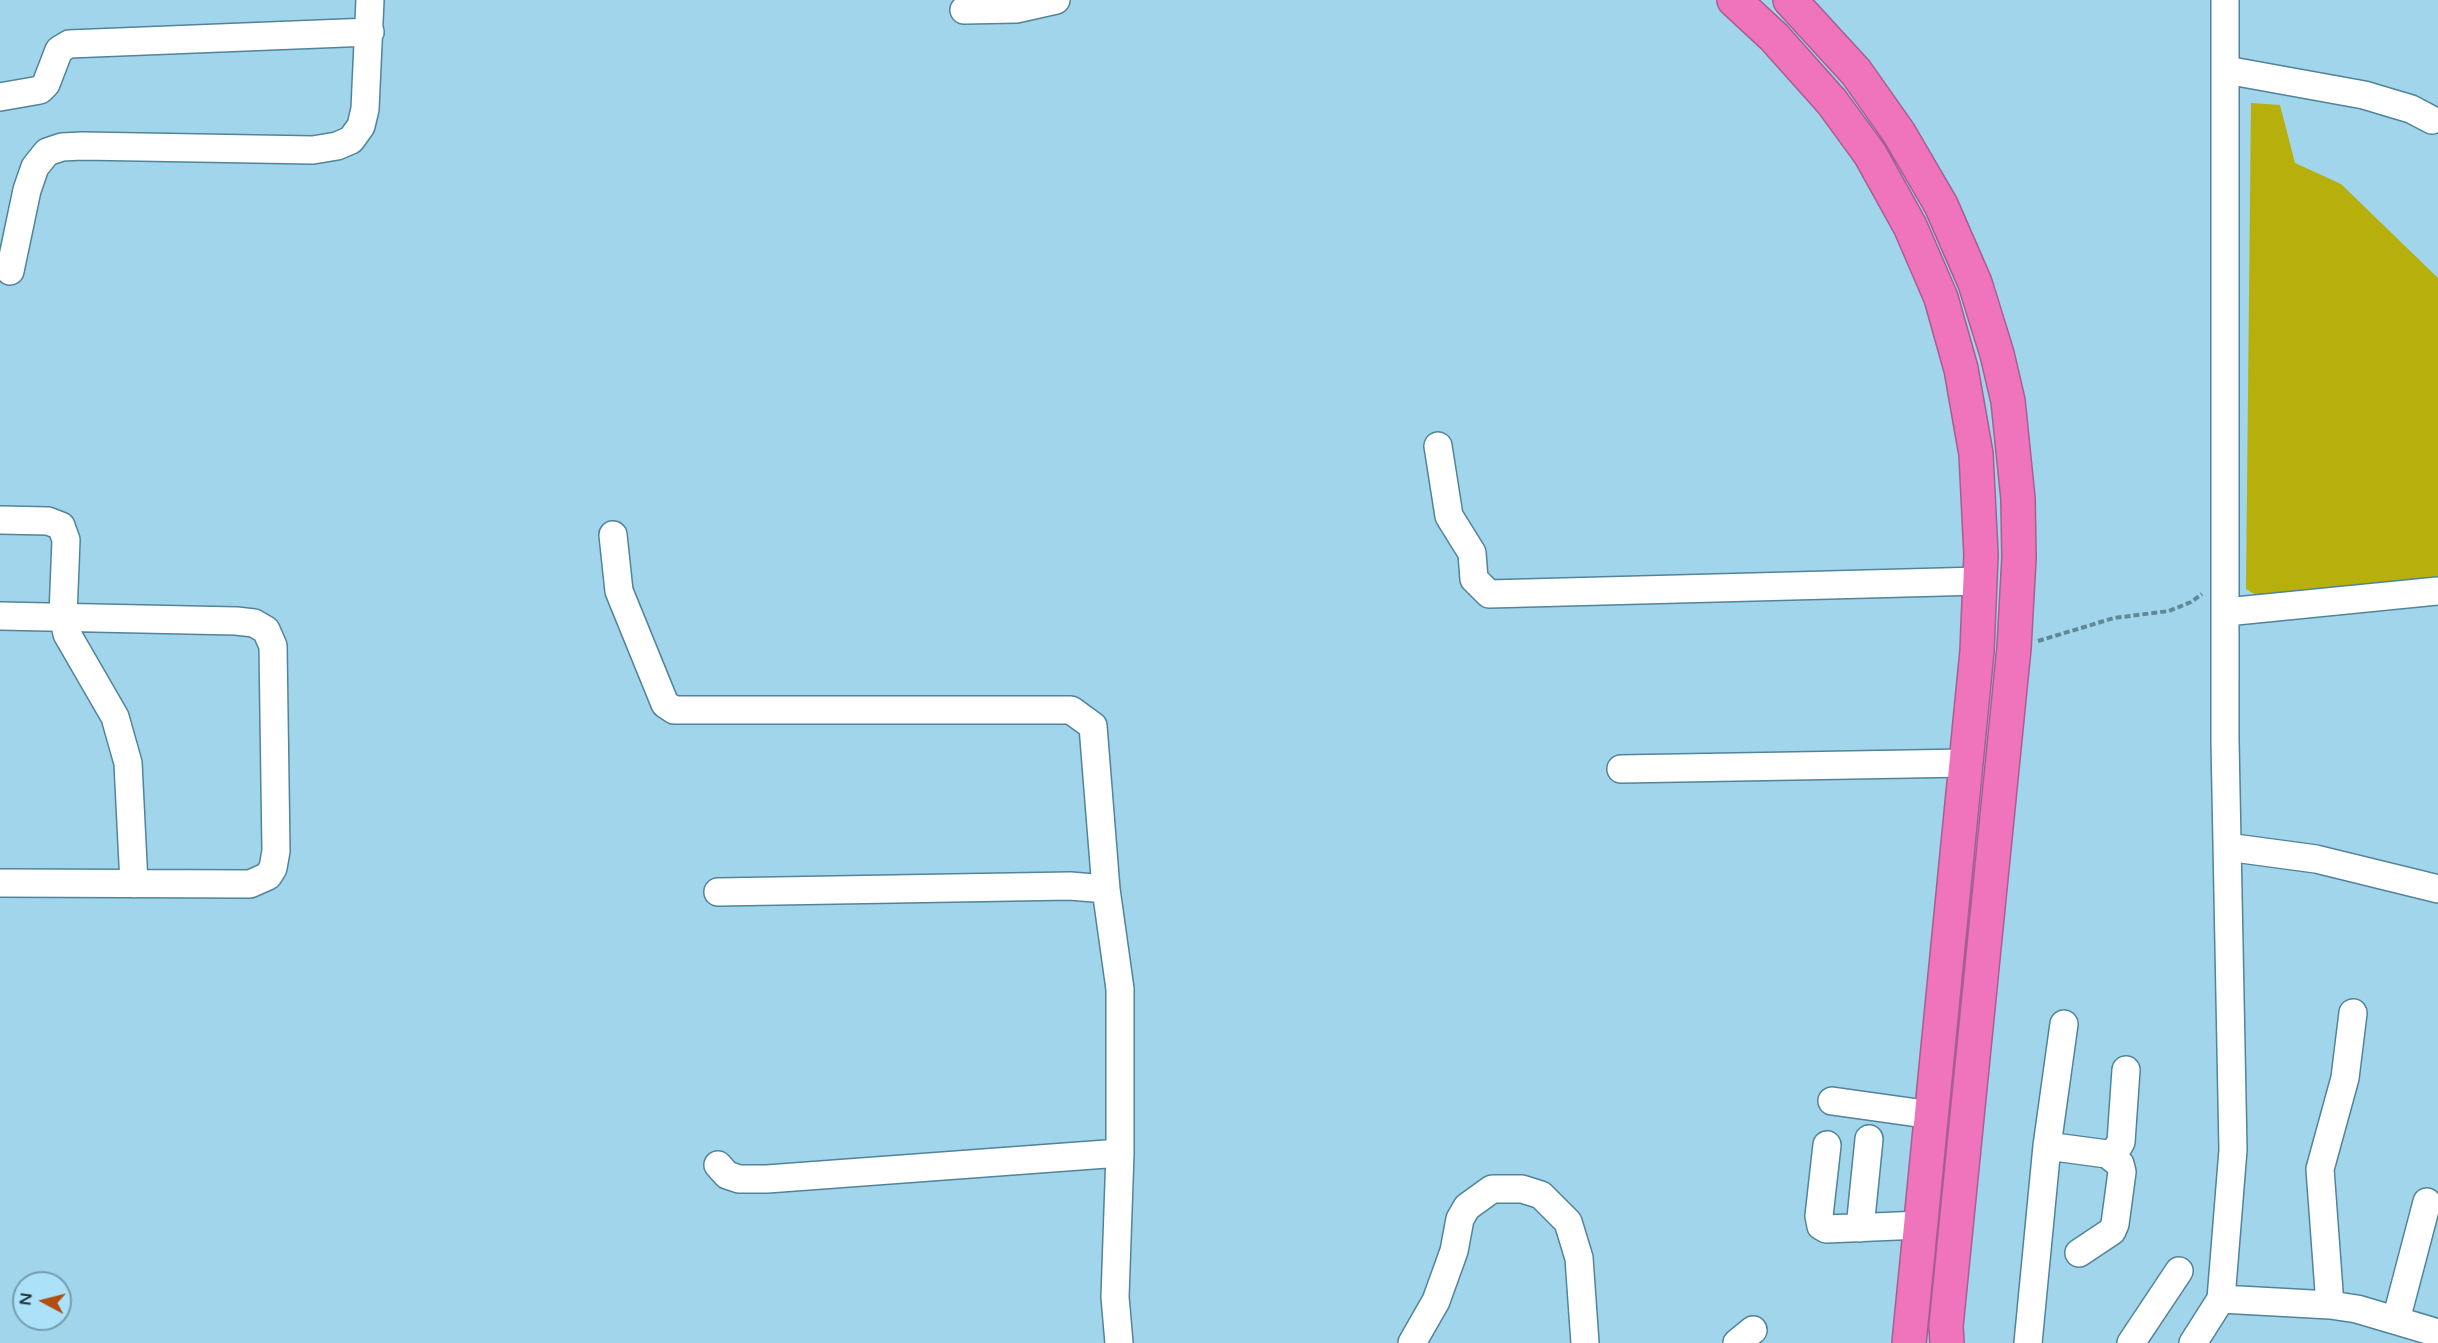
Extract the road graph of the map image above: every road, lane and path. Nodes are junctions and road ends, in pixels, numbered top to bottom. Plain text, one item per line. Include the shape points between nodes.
1 (370, 0) edge
2 (1056, 0) edge
3 (1734, 0) edge
4 (1790, 0) edge
5 (2225, 0) edge
6 (964, 10) dead end
7 (370, 32) junction
8 (2226, 70) junction
9 (0, 98) edge
10 (2432, 120) dead end
11 (10, 271) dead end
12 (1438, 446) dead end
13 (0, 520) edge
14 (613, 535) dead end
15 (1980, 581) junction
16 (2438, 591) edge
17 (2226, 604) junction
18 (63, 615) junction
19 (0, 616) edge
20 (2014, 648) junction
21 (1966, 763) junction
22 (1621, 769) dead end
23 (2227, 847) junction
24 (0, 883) edge
25 (134, 884) junction
26 (1106, 889) junction
27 (2438, 889) edge
28 (718, 892) dead end
29 (2353, 1013) dead end
30 (2064, 1024) dead end
31 (2126, 1070) dead end
32 (1832, 1101) dead end
33 (1932, 1115) junction
34 (1869, 1139) dead end
35 (1827, 1145) dead end
36 (2047, 1146) junction
37 (1120, 1154) junction
38 (2107, 1154) junction
39 (718, 1165) dead end
40 (2427, 1202) dead end
41 (1921, 1225) junction
42 (1860, 1228) junction
43 (2079, 1253) dead end
44 (2179, 1271) dead end
45 (2220, 1299) junction
46 (2330, 1305) junction
47 (2396, 1320) junction
48 (2438, 1333) edge
49 (1119, 1343) edge
50 (1412, 1343) edge
51 (1585, 1343) edge
52 (1909, 1343) edge
53 (1947, 1343) edge
54 (2028, 1343) edge
55 (2131, 1343) edge
56 (2193, 1343) edge

1 - 7 street
2 - 6 street via 1016,9
3 - 15 highway via 1806,71 1870,154 1910,226 1941,298 1961,369 1976,454 1981,501
4 - 20 highway via 1856,72 1899,134 1941,205 1975,283 2008,402 2013,448 2019,558
5 - 8 street
7 - 9 street via 69,44 59,50 40,90
7 - 11 street via 365,109 361,126 351,140 313,150 82,146 47,152 35,167 27,190
8 - 10 street via 2383,100
8 - 17 street
12 - 15 street via 1449,516 1472,553 1474,579 1489,594
13 - 18 street via 48,521 61,526 66,540
14 - 26 street via 619,591 665,704 674,710 1071,710 1093,726
15 - 21 highway
16 - 17 street
17 - 20 path via 2217,590 2208,589 2190,603 2169,611 2114,618
17 - 23 street
18 - 19 street
18 - 25 street via 67,634 115,717 128,763
18 - 25 street via 254,623 266,630 273,646 273,868 267,876 250,884
20 - 53 highway
21 - 22 street
21 - 33 highway
23 - 27 street via 2316,859
23 - 45 street via 2232,1150
24 - 25 street
26 - 28 street via 1070,886
26 - 37 street via 1120,989
29 - 46 street via 2345,1078 2320,1169
30 - 36 street
31 - 38 street via 2121,1142
32 - 33 street
33 - 41 highway
34 - 42 street
35 - 42 street via 1821,1226
36 - 38 street
36 - 54 street
37 - 39 street via 767,1179 739,1179 727,1175
37 - 49 street via 1115,1297
38 - 43 street via 2120,1164 2121,1172 2115,1224 2112,1231
40 - 47 street
41 - 42 street
41 - 52 highway
44 - 55 street
45 - 46 street
45 - 56 street
46 - 47 street
47 - 48 street
50 - 51 street via 1436,1301 1454,1251 1460,1219 1467,1206 1492,1189 1522,1189 1540,1195 1568,1222 1579,1258

